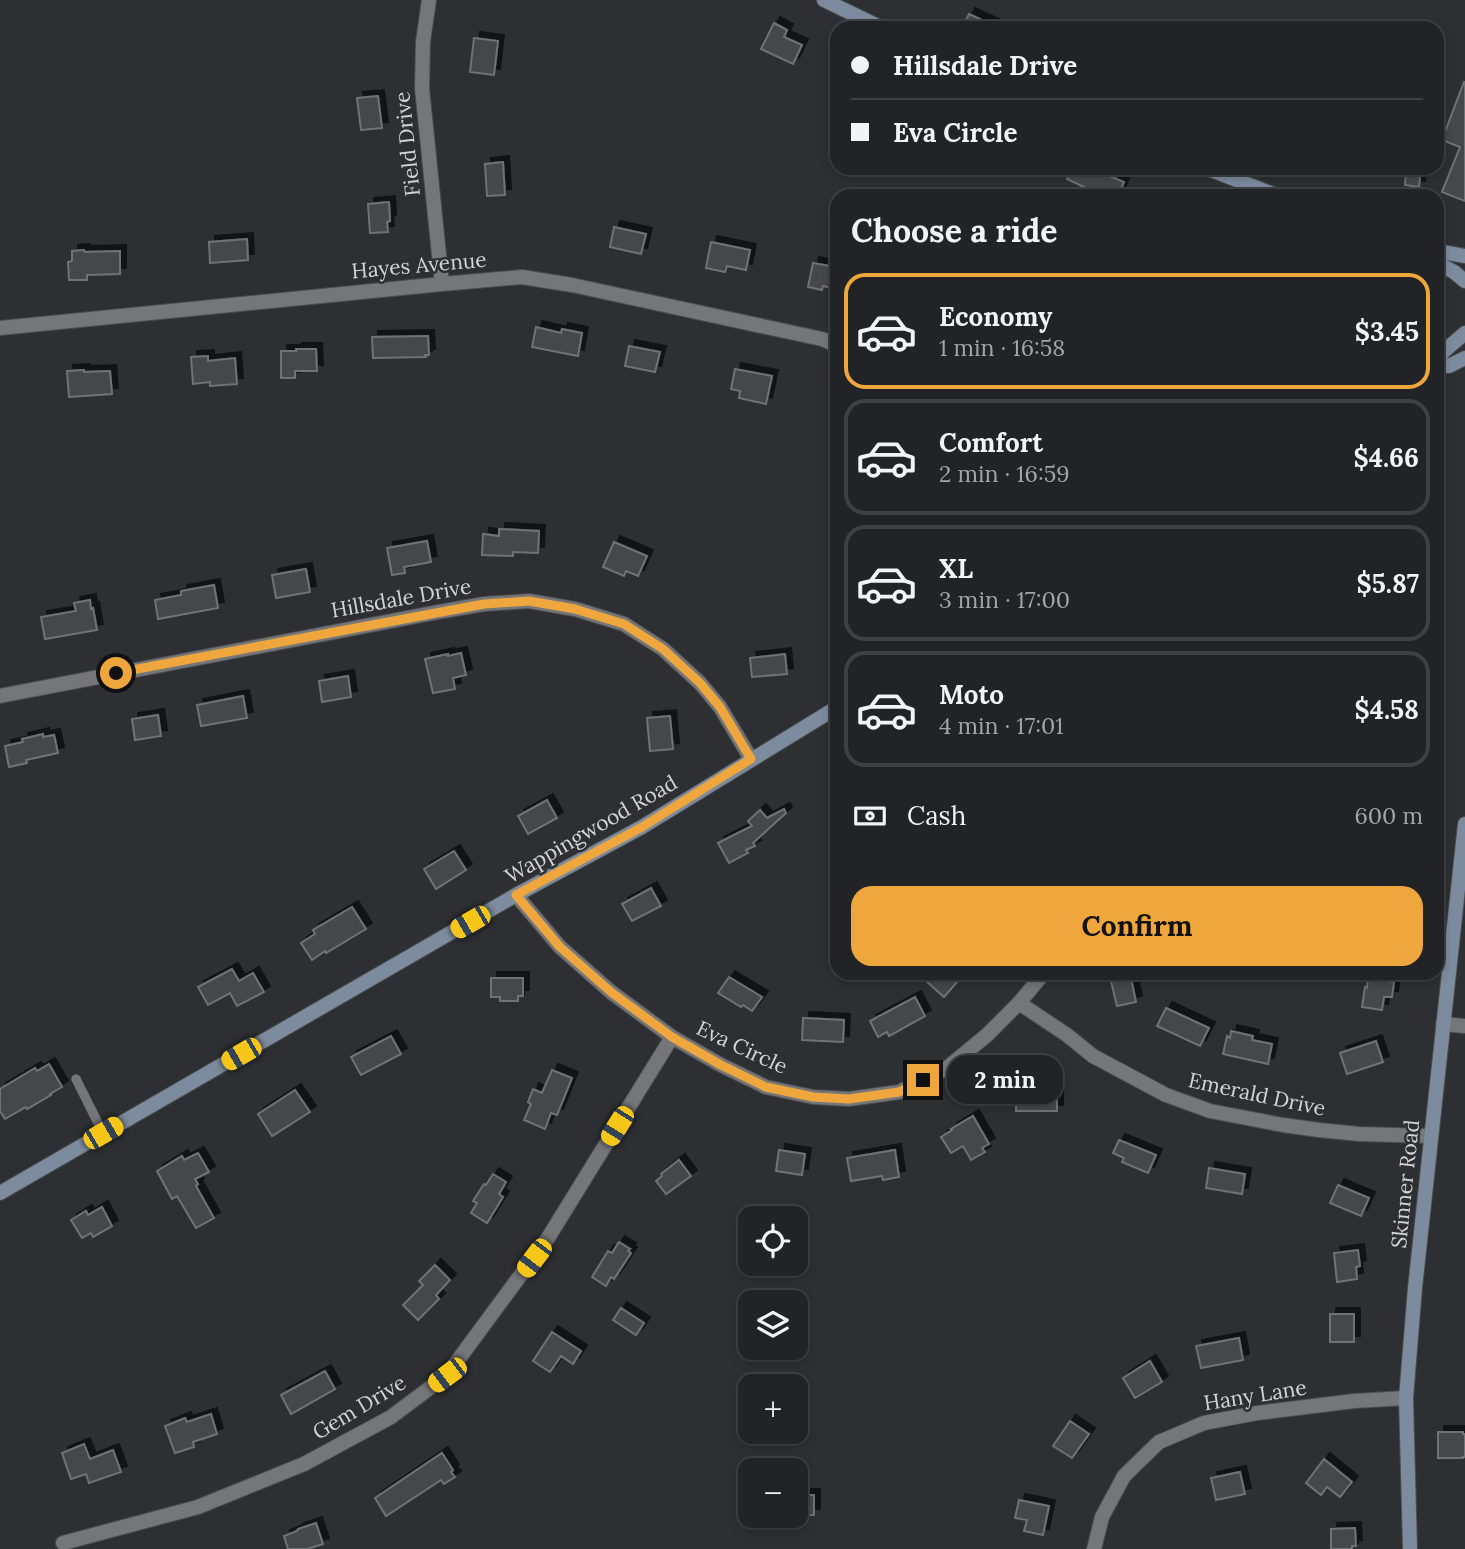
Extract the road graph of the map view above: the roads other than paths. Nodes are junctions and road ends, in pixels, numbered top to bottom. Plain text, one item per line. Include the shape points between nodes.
1 (429, 0) edge
2 (824, 0) edge
3 (867, 21) edge
4 (1224, 175) edge
5 (1261, 189) edge
6 (1444, 252) edge
7 (1465, 256) edge
8 (1444, 267) edge
9 (1465, 281) edge
10 (442, 284) junction
11 (0, 328) edge
12 (1465, 333) edge
13 (830, 342) edge
14 (1444, 351) edge
15 (1465, 358) edge
16 (1444, 365) edge
17 (0, 696) edge
18 (830, 712) edge
19 (751, 759) junction
20 (1465, 824) edge
21 (516, 895) junction
22 (1038, 980) edge
23 (1019, 1003) junction
24 (1443, 1024) junction
25 (1465, 1026) edge
26 (672, 1037) junction
27 (76, 1079) dead end
28 (103, 1133) junction
29 (1431, 1136) junction
30 (0, 1193) edge
31 (1406, 1398) junction
32 (63, 1543) dead end
33 (1094, 1549) edge
34 (1410, 1549) edge

1 - 10 street, Field Drive via 422,88
2 - 3 main road
4 - 5 main road
6 - 7 main road
8 - 9 main road
10 - 11 street, Hayes Avenue
10 - 13 street, Hayes Avenue via 522,277
12 - 14 main road
15 - 16 main road
17 - 19 street, Hillsdale Drive via 438,612 529,601 624,624 663,649 720,707
18 - 19 main road, Wappingwood Road
19 - 21 main road, Wappingwood Road via 642,827
20 - 24 main road, Skinner Road
21 - 26 street, Eva Circle via 560,947
21 - 28 main road, Wappingwood Road
22 - 23 street, Eva Circle
23 - 26 street, Eva Circle via 947,1068 899,1092 849,1099 766,1087
23 - 29 street, Emerald Drive via 1093,1056 1166,1096 1210,1111 1367,1135
24 - 25 street
24 - 29 main road, Skinner Road
26 - 32 street, Gem Drive via 548,1238 447,1375 391,1417 304,1464 198,1507
27 - 28 lane
28 - 30 main road, Wappingwood Road
29 - 31 main road, Skinner Road
31 - 33 street, Hany Lane via 1257,1413 1204,1423 1159,1442 1124,1476 1102,1517
31 - 34 main road, Skinner Road

